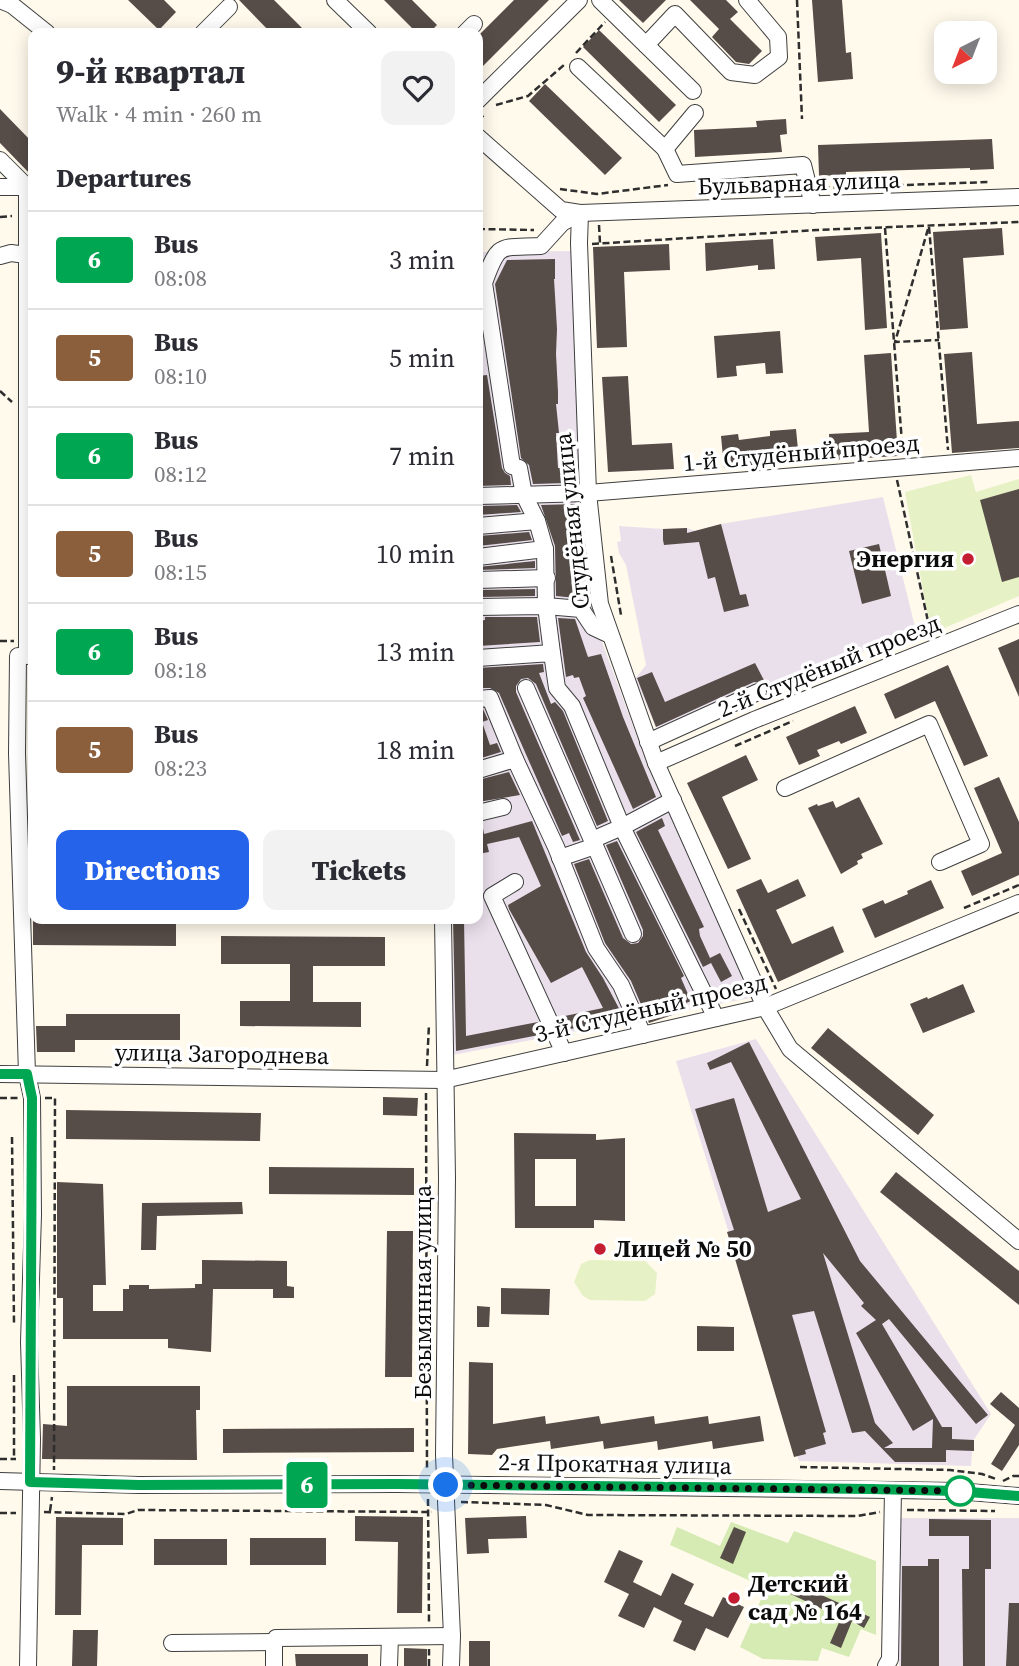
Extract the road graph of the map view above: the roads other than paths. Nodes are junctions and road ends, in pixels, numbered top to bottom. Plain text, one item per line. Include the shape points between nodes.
1 (0, 0) edge
2 (335, 0) edge
3 (579, 0) edge
4 (600, 0) edge
5 (747, 0) edge
6 (229, 7) dead end
7 (41, 28) edge
8 (208, 28) edge
9 (364, 28) edge
10 (646, 45) junction
11 (574, 61) road end
12 (693, 91) dead end
13 (483, 95) edge
14 (695, 113) dead end
15 (483, 141) edge
16 (665, 149) junction
17 (0, 160) edge
18 (28, 185) edge
19 (0, 187) edge
20 (28, 187) edge
21 (1019, 197) edge
22 (813, 205) junction
23 (580, 213) junction
24 (28, 237) edge
25 (26, 255) junction
26 (0, 256) edge
27 (485, 331) edge
28 (28, 336) edge
29 (1019, 458) edge
30 (588, 493) junction
31 (524, 495) junction
32 (483, 496) edge
33 (537, 521) junction
34 (483, 526) edge
35 (28, 536) edge
36 (545, 548) junction
37 (483, 556) edge
38 (547, 578) junction
39 (483, 580) edge
40 (546, 606) junction
41 (483, 607) edge
42 (1019, 614) edge
43 (610, 635) junction
44 (552, 653) junction
45 (26, 656) edge
46 (0, 657) edge
47 (483, 658) edge
48 (526, 688) dead end
49 (758, 692) dead end
50 (483, 699) edge
51 (648, 742) junction
52 (515, 759) junction
53 (656, 763) junction
54 (483, 768) edge
55 (785, 788) dead end
56 (673, 800) junction
57 (503, 807) dead end
58 (483, 812) edge
59 (622, 827) junction
60 (593, 843) junction
61 (560, 858) junction
62 (940, 862) dead end
63 (515, 882) dead end
64 (1019, 903) edge
65 (443, 924) edge
66 (633, 934) dead end
67 (765, 1007) junction
68 (716, 1018) junction
69 (643, 1035) junction
70 (564, 1053) junction
71 (0, 1074) edge
72 (27, 1074) junction
73 (444, 1080) junction
74 (1019, 1241) edge
75 (0, 1481) edge
76 (30, 1482) junction
77 (446, 1485) junction
78 (893, 1490) junction
79 (1019, 1496) edge
80 (452, 1636) junction
81 (390, 1637) junction
82 (274, 1642) junction
83 (172, 1643) dead end
84 (28, 1666) edge
85 (274, 1666) edge
86 (389, 1666) edge
87 (451, 1666) edge
88 (886, 1666) edge

1 - 7 street
2 - 9 street
3 - 13 street
4 - 10 street
5 - 10 street via 778,37 779,57 755,75 731,72 676,14
6 - 8 street
10 - 12 street
11 - 16 street
14 - 16 street
15 - 23 street via 561,210
16 - 22 street via 677,174 803,165
17 - 18 street
19 - 20 street
21 - 22 street, Бульварная улица
22 - 23 street, Бульварная улица
23 - 27 street via 562,223 541,246 503,248 494,254 484,283
23 - 30 street, Студёная улица
24 - 25 street
25 - 26 street
25 - 28 street
27 - 31 street via 512,466 519,467
29 - 30 street, 1-й Студёный проезд
30 - 31 street, 1-й Студёный проезд
30 - 43 street, Студёная улица via 600,604
31 - 32 street, 1-й Студёный проезд
31 - 33 street
33 - 34 street
33 - 36 street
35 - 45 street
36 - 37 street
36 - 38 street
38 - 39 street
38 - 40 street
40 - 41 street
40 - 43 street via 581,609 593,627
40 - 44 street
42 - 53 street, 2-й Студёный проезд
43 - 51 street, Студёная улица
44 - 47 street
44 - 59 street via 557,688 572,706
45 - 46 street
45 - 72 street via 17,753
48 - 60 street
49 - 51 street
50 - 52 street via 490,698
51 - 53 street, Студёная улица
52 - 54 street
52 - 61 street
53 - 56 street, Студёная улица
55 - 62 street via 929,724 981,844
56 - 59 street
56 - 67 street, Студёная улица
57 - 58 street
59 - 60 street
59 - 68 street
60 - 61 street
60 - 66 street
61 - 69 street via 596,948 621,985
63 - 70 street via 492,897
64 - 67 street, 3-й Студёный проезд
65 - 73 street, Безымянная улица
67 - 68 street, 3-й Студёный проезд
67 - 74 street, Студёная улица via 790,1049
68 - 69 street, 3-й Студёный проезд
69 - 70 street, 3-й Студёный проезд
70 - 73 street, 3-й Студёный проезд
71 - 72 street, улица Загороднева
72 - 73 street, улица Загороднева
72 - 76 street via 32,1098
73 - 77 street, Безымянная улица
75 - 76 street, 2-я Прокатная улица
76 - 77 street, 2-я Прокатная улица
76 - 84 street
77 - 78 street, 2-я Прокатная улица
77 - 80 street, Безымянная улица
78 - 79 street, 2-я Прокатная улица
78 - 88 street via 890,1659
80 - 81 street
80 - 87 street, Безымянная улица
81 - 82 street via 276,1638
81 - 86 street
82 - 83 street
82 - 85 street

